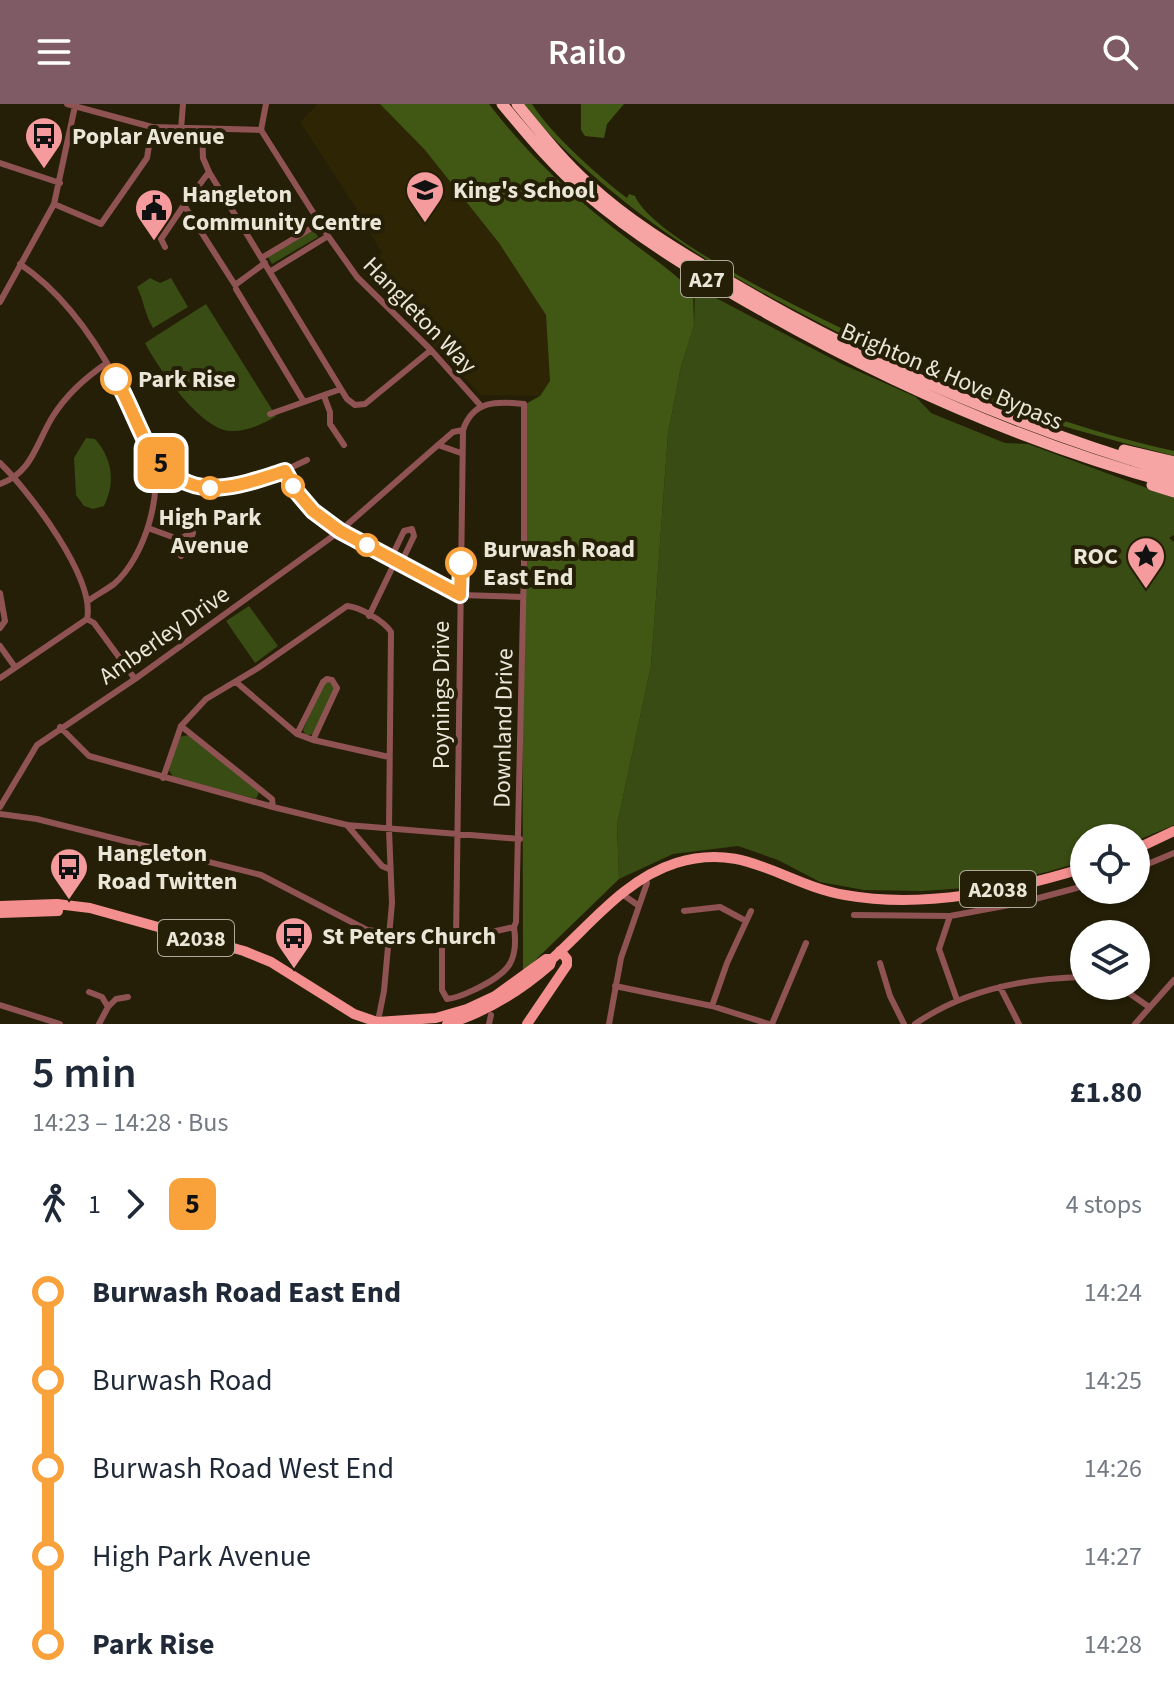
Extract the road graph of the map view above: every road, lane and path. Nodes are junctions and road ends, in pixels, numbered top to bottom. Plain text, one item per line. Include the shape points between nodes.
1 (67, 104) edge
2 (183, 104) edge
3 (266, 104) edge
4 (502, 104) edge
5 (517, 104) edge
6 (75, 106) junction
7 (152, 127) junction
8 (181, 129) junction
9 (202, 130) junction
10 (261, 130) junction
11 (0, 163) edge
12 (209, 172) junction
13 (60, 183) junction
14 (54, 204) junction
15 (184, 205) junction
16 (320, 223) junction
17 (328, 236) junction
18 (165, 247) dead end
19 (264, 260) junction
20 (20, 264) junction
21 (271, 271) junction
22 (236, 289) dead end
23 (0, 302) edge
24 (431, 350) junction
25 (107, 363) junction
26 (341, 389) junction
27 (324, 396) junction
28 (304, 402) junction
29 (481, 406) junction
30 (270, 414) dead end
31 (463, 430) junction
32 (1061, 436) junction
33 (344, 445) dead end
34 (438, 445) junction
35 (461, 453) junction
36 (152, 454) junction
37 (307, 460) dead end
38 (1100, 461) junction
39 (1174, 462) edge
40 (0, 463) edge
41 (285, 471) junction
42 (1174, 473) edge
43 (173, 474) junction
44 (16, 478) junction
45 (155, 482) junction
46 (0, 484) edge
47 (1174, 484) edge
48 (1174, 492) edge
49 (148, 528) junction
50 (340, 531) junction
51 (178, 539) junction
52 (396, 560) junction
53 (0, 593) edge
54 (460, 595) junction
55 (523, 597) junction
56 (88, 601) junction
57 (369, 616) junction
58 (87, 619) junction
59 (0, 628) edge
60 (0, 646) edge
61 (15, 667) junction
62 (0, 678) edge
63 (135, 679) junction
64 (236, 682) junction
65 (181, 726) junction
66 (60, 727) junction
67 (297, 734) junction
68 (313, 740) junction
69 (389, 757) junction
70 (163, 778) junction
71 (0, 807) edge
72 (273, 807) junction
73 (0, 814) edge
74 (347, 825) junction
75 (389, 830) junction
76 (1174, 831) edge
77 (458, 835) junction
78 (520, 839) junction
79 (1150, 842) edge
80 (1174, 853) edge
81 (1150, 863) edge
82 (389, 869) junction
83 (1070, 872) edge
84 (645, 876) junction
85 (1070, 890) edge
86 (622, 894) junction
87 (639, 906) junction
88 (0, 910) edge
89 (684, 911) dead end
90 (751, 911) dead end
91 (854, 915) dead end
92 (950, 916) junction
93 (746, 921) junction
94 (514, 927) junction
95 (390, 934) junction
96 (442, 939) junction
97 (456, 940) junction
98 (806, 943) dead end
99 (556, 955) junction
100 (880, 963) dead end
101 (1070, 977) edge
102 (294, 980) junction
103 (1174, 980) edge
104 (615, 986) junction
105 (1000, 987) junction
106 (89, 992) dead end
107 (128, 997) dead end
108 (957, 1000) junction
109 (1139, 1000) edge
110 (0, 1005) edge
111 (712, 1006) junction
112 (108, 1007) junction
113 (1149, 1007) junction
114 (491, 1015) dead end
115 (459, 1016) junction
116 (376, 1023) edge
117 (60, 1024) edge
118 (99, 1024) edge
119 (360, 1024) edge
120 (447, 1024) edge
121 (489, 1024) edge
122 (527, 1024) edge
123 (609, 1024) edge
124 (770, 1024) edge
125 (904, 1024) edge
126 (915, 1024) edge
127 (1019, 1024) edge
128 (1135, 1024) edge

1 - 6 street
2 - 8 street
3 - 10 street
4 - 38 highway, Brighton & Hove Bypass / A27 via 583,192 660,251 882,375
5 - 32 highway, Brighton & Hove Bypass / A27 via 591,186 681,252 841,343
6 - 7 street
6 - 13 street
7 - 8 street
7 - 14 street via 147,158 101,224
8 - 9 street
9 - 10 street
9 - 12 street
10 - 16 street, Hangleton Way
11 - 13 street
12 - 15 street
12 - 19 street
13 - 14 street
14 - 20 street
15 - 18 street via 161,239
15 - 19 street via 235,285
16 - 17 street, Hangleton Way
16 - 19 street
17 - 21 street
17 - 24 street, Hangleton Way via 357,277
19 - 21 street
20 - 23 street
20 - 25 street via 78,318
21 - 26 street
22 - 28 street
24 - 26 street via 365,404 355,405
24 - 29 street, Hangleton Way
25 - 36 street
25 - 44 street via 70,394
26 - 27 street
27 - 28 street
27 - 33 street via 330,424
28 - 30 street
29 - 31 street via 466,418
29 - 55 street, Downland Drive via 494,401 524,404
31 - 34 street, Amberley Drive
31 - 35 street, Poynings Drive
32 - 39 highway, A27
32 - 42 highway, Brighton & Hove Bypass / A27
34 - 35 street
34 - 50 street, Amberley Drive
35 - 54 street, Poynings Drive
36 - 43 street
36 - 45 street
37 - 41 street
38 - 47 highway, Brighton & Hove Bypass / A27
38 - 48 highway, A27
40 - 44 street
41 - 43 street via 213,488 196,487
41 - 50 street via 313,511
43 - 45 street
44 - 46 street
44 - 56 street via 62,543
45 - 49 street
49 - 51 street
49 - 56 street via 125,571
50 - 52 street
50 - 63 street, Amberley Drive
51 - 51 street via 192,530 184,553
52 - 54 street
52 - 57 street
53 - 59 street via 5,618
54 - 55 street
54 - 77 street, Poynings Drive
55 - 78 street, Downland Drive
56 - 58 street
57 - 64 street via 353,605 339,609
57 - 69 street via 391,632
58 - 61 street
58 - 63 street
60 - 61 street
61 - 62 street
63 - 66 street, Amberley Drive
64 - 65 street via 206,699
64 - 67 street
65 - 70 street
65 - 72 street via 272,799
66 - 70 street via 89,756
66 - 71 street, Amberley Drive via 37,745
67 - 68 street
67 - 68 street via 323,682 332,680 337,688
68 - 69 street
69 - 75 street
70 - 72 street
72 - 74 street
73 - 95 street via 261,875 367,930
74 - 75 street
74 - 82 street
75 - 77 street
75 - 82 street
76 - 79 main road
77 - 78 street
77 - 97 street, Poynings Drive
78 - 94 street, Downland Drive
80 - 81 street
82 - 95 street
83 - 84 main road, A2038 via 1037,883 910,899 844,895 729,858 681,861
84 - 86 main road, A2038
84 - 87 street
85 - 92 street
86 - 87 street
86 - 99 main road, A2038
87 - 104 street
88 - 102 main road, A2038 via 57,904 90,908 110,918 258,956
89 - 93 street via 720,907
90 - 93 street
91 - 92 street
92 - 108 street via 939,949
93 - 111 street
94 - 96 street, Downland Drive via 516,947 508,970 456,998 447,999 442,990
94 - 97 street
95 - 96 street
95 - 116 street
96 - 97 street
98 - 124 street
99 - 115 main road, A2038
99 - 122 main road via 567,959 567,965
100 - 125 street
101 - 105 street
102 - 116 main road, A2038
102 - 119 main road, A2038
103 - 113 street
104 - 111 street
104 - 123 street
105 - 108 street
105 - 127 street
106 - 112 street via 102,997
107 - 112 street
108 - 126 street
109 - 113 street
110 - 117 street
111 - 124 street
112 - 118 street
113 - 128 street
114 - 121 street
115 - 116 main road, A2038
115 - 120 main road, A2038

